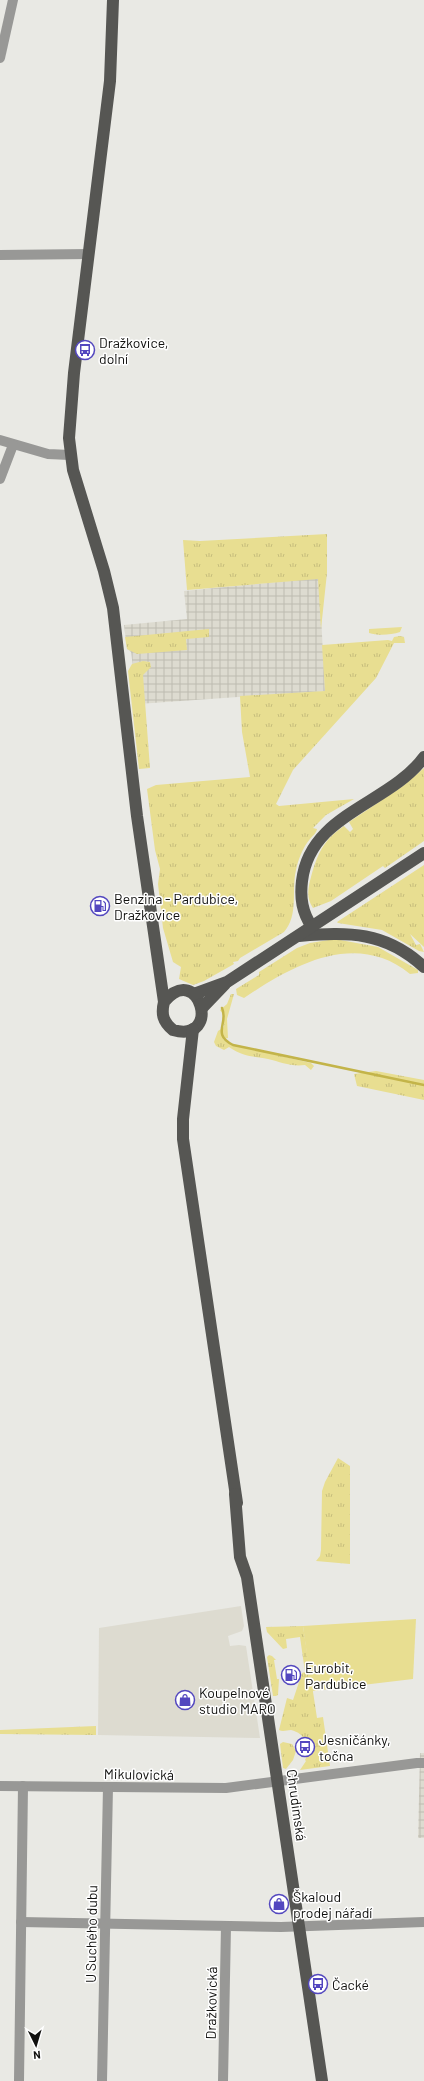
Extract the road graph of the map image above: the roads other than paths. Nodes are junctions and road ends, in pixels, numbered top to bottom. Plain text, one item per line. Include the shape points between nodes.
1 (13, 0) edge
2 (113, 0) edge
3 (0, 58) edge
4 (89, 254) junction
5 (0, 255) edge
6 (0, 440) edge
7 (13, 445) junction
8 (70, 455) junction
9 (0, 479) edge
10 (424, 757) edge
11 (424, 853) edge
12 (312, 927) junction
13 (298, 936) junction
14 (424, 967) edge
15 (158, 968) junction
16 (227, 982) junction
17 (177, 992) junction
18 (194, 994) junction
19 (164, 1002) junction
20 (202, 1008) junction
21 (193, 1028) junction
22 (179, 1032) junction
23 (189, 1057) junction
24 (235, 1494) junction
25 (247, 1576) junction
26 (424, 1763) edge
27 (278, 1782) junction
28 (0, 1786) edge
29 (23, 1786) junction
30 (108, 1787) junction
31 (21, 1922) junction
32 (424, 1922) edge
33 (105, 1924) junction
34 (226, 1926) junction
35 (299, 1926) junction
36 (20, 2081) edge
37 (102, 2081) edge
38 (223, 2081) edge
39 (322, 2081) edge

1 - 3 street
2 - 4 main road via 110,81
4 - 5 street
4 - 8 main road via 70,418
6 - 7 street
7 - 8 street via 56,455
7 - 9 street
8 - 15 main road via 113,608
10 - 12 main road via 407,774 332,826 314,846 304,869 301,893 303,911
11 - 12 main road
12 - 13 main road
13 - 14 main road via 333,933 367,936 383,940 400,949
13 - 16 main road
15 - 17 main road
15 - 19 main road
16 - 18 main road
16 - 20 main road
17 - 18 main road
17 - 19 main road
18 - 20 main road
19 - 22 main road via 163,1019 173,1030
20 - 21 main road via 202,1015
21 - 22 main road
21 - 23 main road
22 - 23 main road
23 - 24 main road via 183,1139
24 - 25 main road via 247,1554
24 - 25 main road, Chrudimská via 240,1557
25 - 27 main road, Chrudimská
26 - 27 street, Mikulovická
27 - 30 street, Mikulovická via 218,1789
27 - 35 main road, Chrudimská
28 - 29 street, Mikulovická
29 - 30 street, Mikulovická
29 - 31 street
30 - 33 street, U Suchého dubu
31 - 33 street
31 - 36 street
32 - 35 street
33 - 34 street
33 - 37 street, U Suchého dubu
34 - 35 street
34 - 38 street, Dražkovická
35 - 39 main road, Chrudimská

